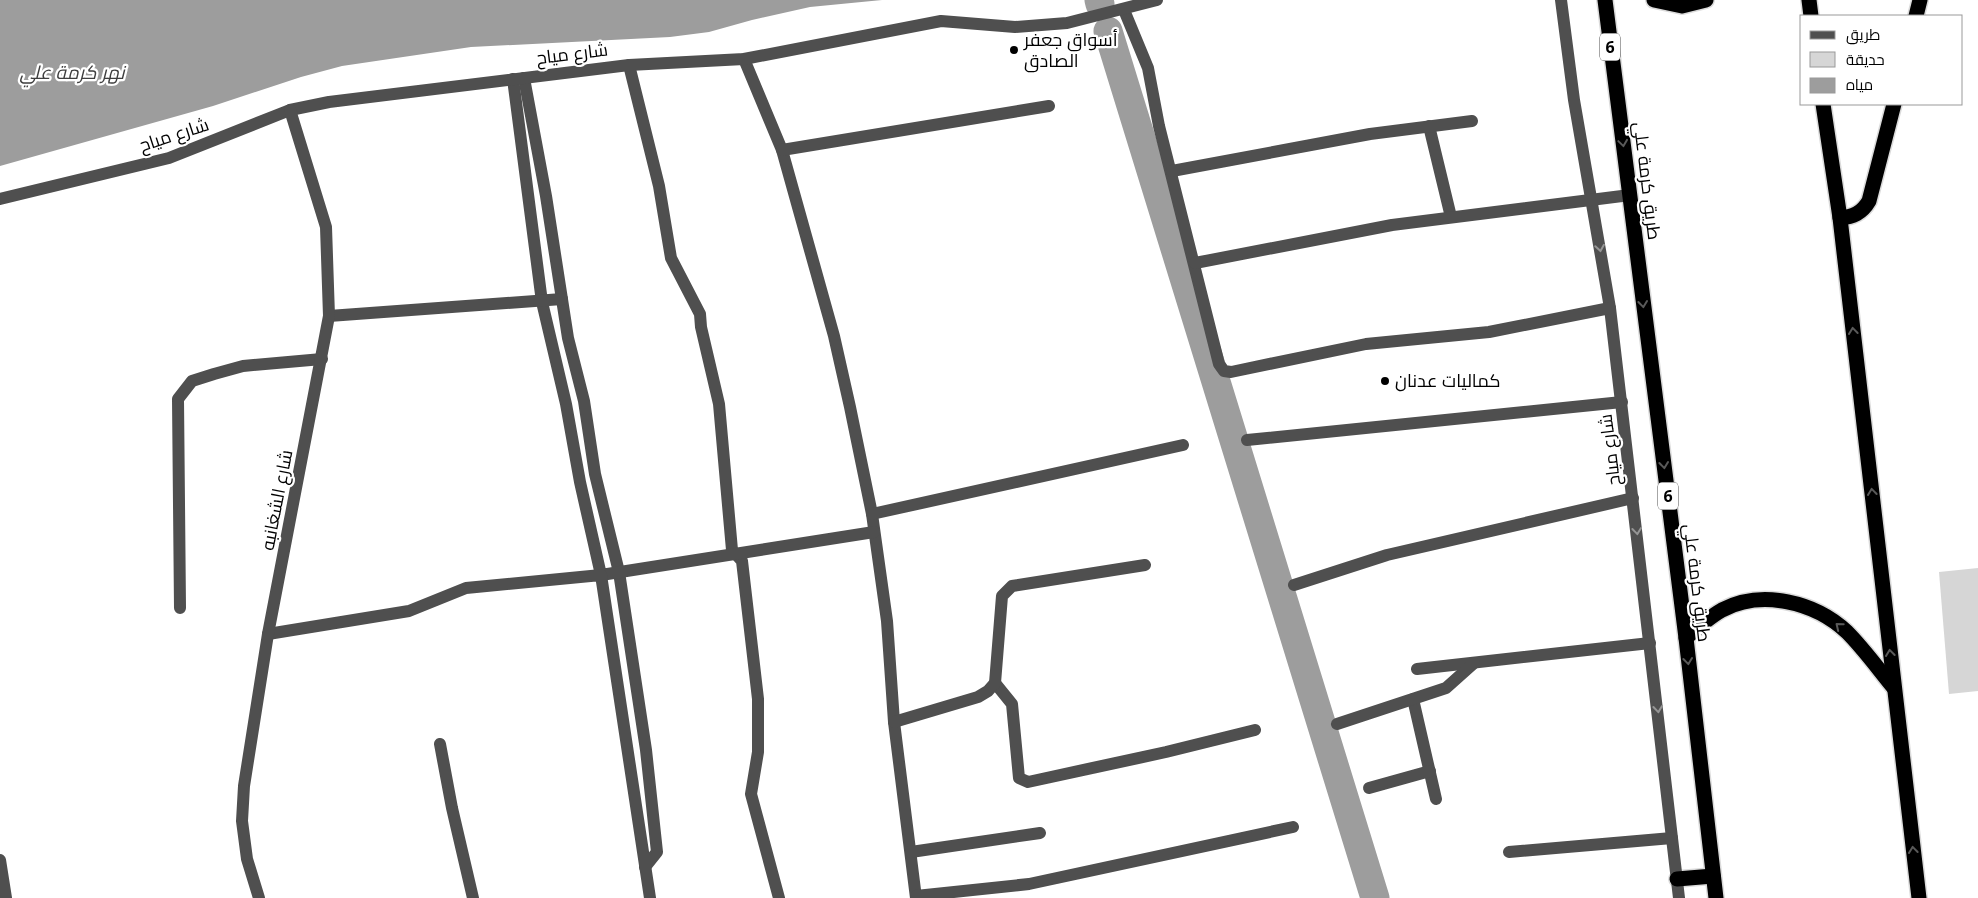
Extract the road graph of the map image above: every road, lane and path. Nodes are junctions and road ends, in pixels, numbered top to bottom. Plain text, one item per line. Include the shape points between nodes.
1 (1157, 0) edge
2 (1561, 0) edge
3 (1604, 0) edge
4 (1654, 0) edge
5 (1706, 0) edge
6 (1809, 0) edge
7 (1920, 0) edge
8 (1124, 10) junction
9 (1811, 15) edge
10 (1916, 15) edge
11 (744, 59) junction
12 (629, 65) junction
13 (518, 79) junction
14 (1823, 105) edge
15 (1894, 105) edge
16 (1049, 106) dead end
17 (290, 110) junction
18 (1472, 121) dead end
19 (1429, 126) junction
20 (782, 150) junction
21 (1172, 171) junction
22 (1630, 195) junction
23 (0, 199) edge
24 (1592, 200) junction
25 (1451, 217) junction
26 (1840, 218) junction
27 (1195, 263) junction
28 (562, 299) junction
29 (542, 302) junction
30 (1610, 308) junction
31 (329, 316) junction
32 (322, 359) junction
33 (1622, 402) junction
34 (1246, 440) dead end
35 (1183, 445) dead end
36 (1633, 498) junction
37 (872, 514) junction
38 (874, 532) junction
39 (734, 556) junction
40 (1145, 565) dead end
41 (619, 572) junction
42 (601, 575) junction
43 (1294, 585) dead end
44 (180, 608) dead end
45 (268, 634) junction
46 (1686, 638) junction
47 (1650, 644) junction
48 (1474, 663) junction
49 (1417, 669) dead end
50 (995, 683) junction
51 (1894, 688) junction
52 (1413, 699) junction
53 (894, 722) junction
54 (1337, 724) dead end
55 (1255, 730) dead end
56 (440, 744) dead end
57 (646, 750) junction
58 (628, 753) junction
59 (1430, 771) junction
60 (1369, 788) dead end
61 (1436, 799) dead end
62 (1293, 827) dead end
63 (1040, 833) dead end
64 (1672, 838) junction
65 (911, 852) junction
66 (1509, 852) dead end
67 (0, 861) edge
68 (645, 868) junction
69 (1713, 876) junction
70 (1677, 879) junction
71 (916, 897) edge
72 (6, 898) edge
73 (259, 898) edge
74 (473, 898) edge
75 (650, 898) edge
76 (779, 898) edge
77 (1679, 898) edge
78 (1716, 898) edge
79 (1919, 898) edge

1 - 8 street, شارع مياح
2 - 24 street, شارع مياح
3 -> 22 highway, طريق كرمة علي / 6
4 - 5 highway via 1682,6
6 - 9 highway
7 - 10 highway
8 - 11 street, شارع مياح via 1067,23 1015,27 940,21
8 - 21 street via 1148,68
11 - 12 street, شارع مياح
11 - 20 street
12 - 13 street, شارع مياح
12 - 39 street via 659,186 671,258 700,314 719,404
13 - 17 street, شارع مياح via 329,102
13 - 28 street via 546,196
13 - 29 street
14 - 26 highway
15 - 26 highway via 1869,201 1857,214
16 - 20 street
17 - 23 street, شارع مياح via 169,158
17 - 31 street, شارع الشغانبه via 326,227
18 - 19 street
19 - 21 street
19 - 25 street
20 - 37 street via 834,336
21 - 27 street
22 - 24 street
22 -> 46 highway, طريق كرمة علي / 6
24 - 25 street
24 -> 30 street, شارع مياح
25 - 27 street via 1392,225
51 -> 26 highway
27 - 30 street via 1219,364 1224,371 1231,372 1366,344 1489,332
28 - 29 street
28 - 41 street via 584,401 595,474
29 - 31 street
29 - 42 street
30 - 33 street, شارع مياح
31 - 32 street, شارع الشغانبه
32 - 44 street via 233,369 192,381 178,399
32 - 45 street, شارع الشغانبه
33 - 34 street
33 - 36 street, شارع مياح
35 - 37 street
36 - 43 street via 1387,555
36 -> 47 street, شارع مياح
37 - 38 street
38 - 39 street
38 - 53 street via 887,621
39 - 41 street
39 - 76 street via 742,561 758,699 758,752 751,794
40 - 50 street via 1012,586 1002,596
41 - 42 street
41 - 57 street
42 - 45 street via 466,588 410,611
42 - 58 street
45 - 73 street, شارع الشغانبه via 244,786 242,821 247,859
51 -> 46 highway via 1848,633 1831,619 1806,606 1780,600 1754,600 1723,610 1704,621
46 -> 69 highway, طريق كرمة علي / 6
47 - 48 street
47 -> 64 street, شارع مياح
48 - 49 street
48 - 52 street via 1446,688
50 - 53 street via 978,696
50 - 55 street via 1012,704 1019,778 1028,782
79 -> 51 highway
52 - 54 street
52 - 59 street
53 - 65 street
56 - 74 street
57 - 58 street
57 - 68 street via 657,852
58 - 68 street
59 - 60 street
59 - 61 street
62 - 71 street via 1029,884
63 - 65 street
64 - 66 street
64 - 70 street, شارع مياح
65 - 71 street
67 - 72 street
68 - 75 street
69 - 70 highway
69 - 78 highway, طريق كرمة علي / 6
70 - 77 street, شارع مياح

